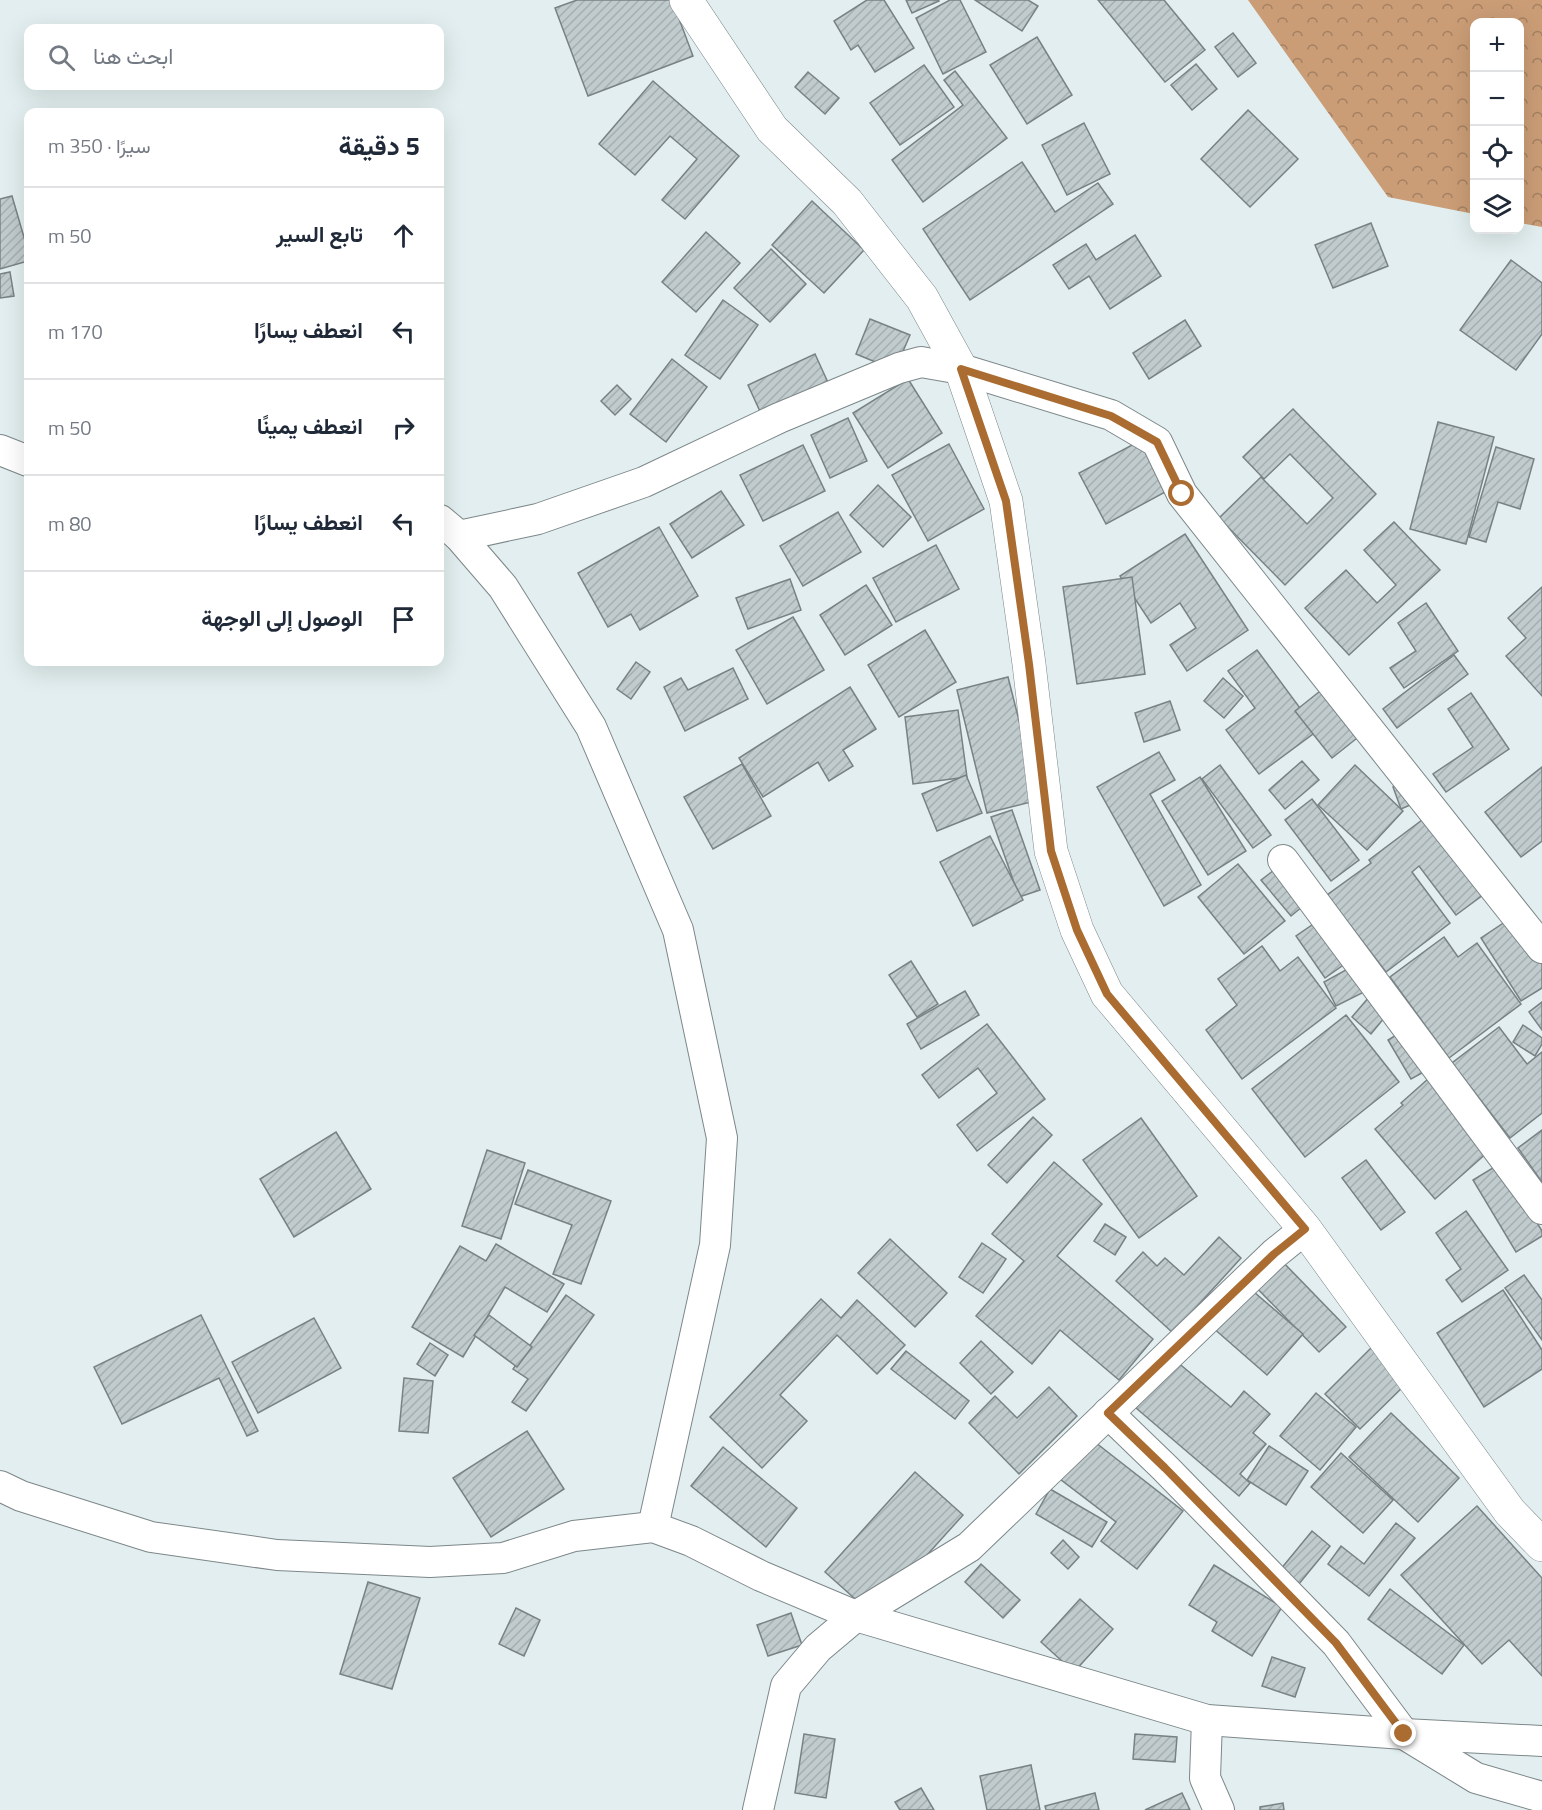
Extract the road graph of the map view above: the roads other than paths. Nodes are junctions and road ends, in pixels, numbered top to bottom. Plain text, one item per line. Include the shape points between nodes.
1 (686, 0) edge
2 (961, 369) junction
3 (0, 450) edge
4 (24, 459) edge
5 (449, 528) edge
6 (1283, 860) dead end
7 (1542, 948) edge
8 (1542, 1209) edge
9 (1305, 1229) junction
10 (1108, 1413) junction
11 (0, 1486) edge
12 (653, 1527) junction
13 (1542, 1545) edge
14 (856, 1616) junction
15 (1207, 1720) junction
16 (1404, 1734) junction
17 (1542, 1741) edge
18 (1542, 1797) edge
19 (758, 1810) edge
20 (1219, 1810) edge

1 - 2 main road via 772,129 848,202 922,298
2 - 5 street via 921,362 899,368 779,418 644,482 538,519
2 - 7 street via 1111,416 1157,442 1182,494
2 - 9 main road via 1006,501 1051,851 1077,930 1107,994
3 - 4 street
5 - 12 street via 502,587 591,727 678,930 722,1138 715,1245
6 - 8 street
9 - 10 street
9 - 13 main road via 1510,1512
10 - 14 street via 969,1547
10 - 16 street via 1336,1643
11 - 12 street via 151,1537 277,1555 430,1562 503,1558 574,1536
12 - 14 street
14 - 15 street
14 - 19 street via 818,1648 786,1686
15 - 16 street
15 - 20 street via 1205,1778
16 - 17 street
16 - 18 street via 1476,1778

